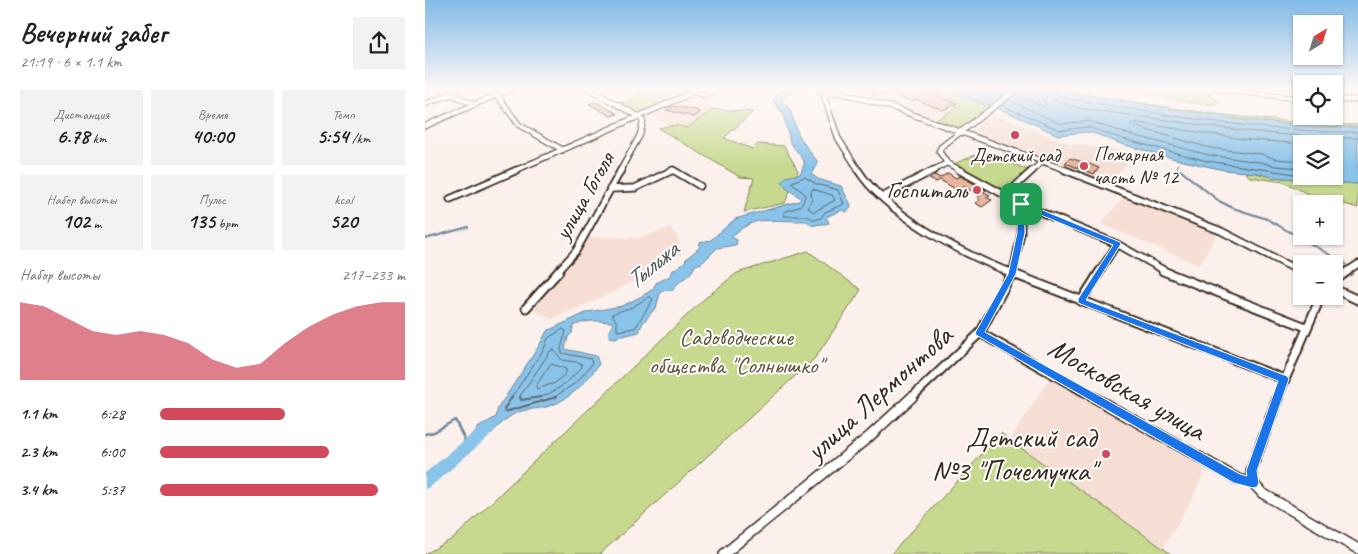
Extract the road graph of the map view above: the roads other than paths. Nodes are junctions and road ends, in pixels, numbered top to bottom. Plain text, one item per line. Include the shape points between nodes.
1 (452, 115) edge
2 (512, 115) edge
3 (636, 115) edge
4 (645, 115) edge
5 (828, 115) edge
6 (913, 115) edge
7 (982, 115) edge
8 (640, 117) junction
9 (425, 126) edge
10 (963, 131) junction
11 (563, 150) junction
12 (1043, 161) junction
13 (947, 163) junction
14 (700, 186) dead end
15 (610, 189) junction
16 (1006, 195) junction
17 (882, 197) junction
18 (450, 199) dead end
19 (1021, 204) junction
20 (1117, 244) junction
21 (1358, 264) edge
22 (1293, 268) edge
23 (1012, 274) junction
24 (1343, 274) edge
25 (1343, 293) edge
26 (1358, 300) edge
27 (1081, 301) junction
28 (1317, 305) edge
29 (526, 308) dead end
30 (1306, 327) junction
31 (980, 333) junction
32 (1284, 379) junction
33 (1253, 483) junction
34 (1358, 549) edge
35 (724, 554) edge

1 - 9 street
2 - 11 street via 519,125
3 - 8 street
4 - 8 street
5 - 17 street via 861,175
6 - 10 street
7 - 10 street
8 - 11 street
8 - 15 street, улица Гоголя via 643,122 641,135
10 - 12 street
10 - 13 street via 939,151
11 - 18 street
12 - 16 street
12 - 22 street via 1221,231
13 - 16 street
13 - 17 street
14 - 15 street via 673,170 635,188
15 - 29 street, улица Гоголя via 576,251
16 - 19 street
17 - 23 street via 940,241
19 - 20 street
19 - 23 street, улица Лермонтова via 1021,233
20 - 27 street
20 - 30 street via 1161,270
21 - 24 street
23 - 27 street
23 - 31 street, улица Лермонтова
25 - 26 street
27 - 32 street
28 - 30 street
30 - 32 street
31 - 33 street, Московская улица via 1238,479
31 - 35 street, улица Лермонтова via 870,436
32 - 33 street via 1251,471
33 - 34 street, Московская улица via 1262,492

